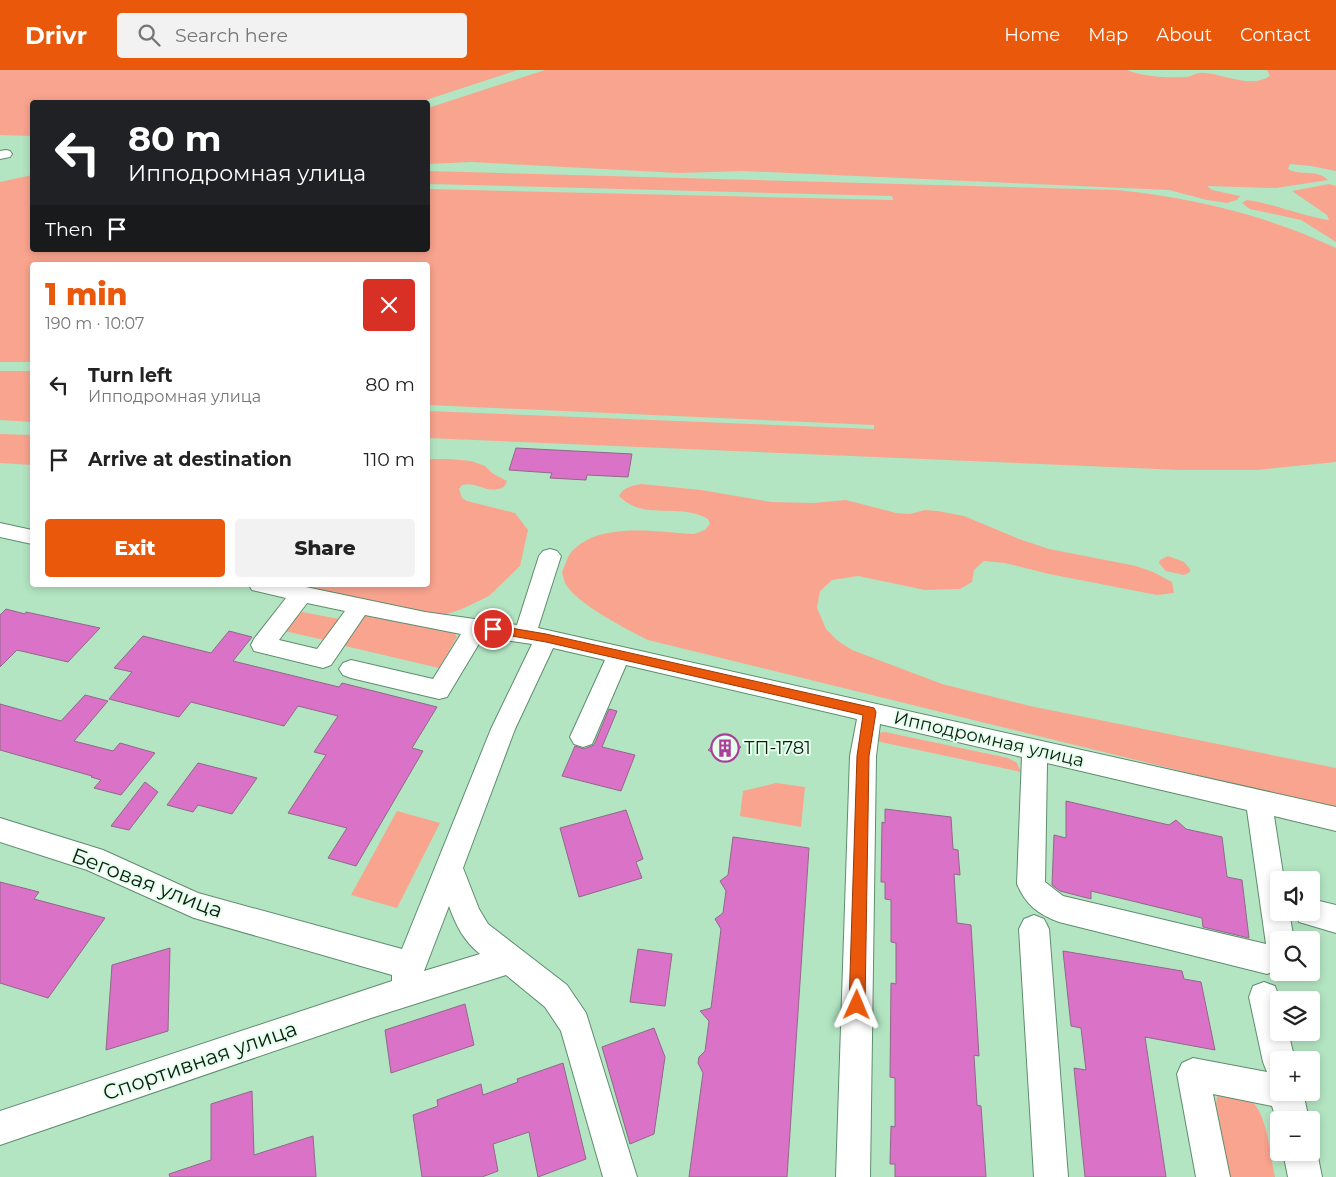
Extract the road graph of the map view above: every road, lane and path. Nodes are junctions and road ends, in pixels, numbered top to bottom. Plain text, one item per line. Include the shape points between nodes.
1 (0, 530) edge
2 (30, 536) edge
3 (550, 556) dead end
4 (269, 587) edge
5 (302, 594) junction
6 (360, 606) junction
7 (477, 627) junction
8 (535, 636) junction
9 (619, 654) junction
10 (351, 669) dead end
11 (870, 712) junction
12 (583, 737) dead end
13 (1035, 750) junction
14 (1259, 802) junction
15 (1336, 819) edge
16 (0, 830) edge
17 (449, 868) junction
18 (1270, 871) edge
19 (1320, 915) edge
20 (1336, 919) edge
21 (1034, 929) dead end
22 (1270, 958) edge
23 (509, 960) junction
24 (405, 979) junction
25 (1264, 997) dead end
26 (1276, 1051) edge
27 (1270, 1089) edge
28 (0, 1128) edge
29 (1302, 1161) edge
30 (620, 1177) edge
31 (853, 1177) edge
32 (1051, 1177) edge
33 (1212, 1177) edge
34 (1305, 1177) edge

1 - 2 street
3 - 8 street
4 - 5 street, Ипподромная улица
5 - 6 street, Ипподромная улица
5 - 6 street via 262,645 323,659
6 - 7 street, Ипподромная улица
7 - 8 street, Ипподромная улица
7 - 10 street via 439,690
8 - 9 street, Ипподромная улица
8 - 17 street
9 - 11 street, Ипподромная улица
9 - 12 street
11 - 13 street, Ипподромная улица
11 - 31 street via 863,756
13 - 14 street, Ипподромная улица
13 - 22 street via 1031,884 1045,902 1059,909
14 - 15 street, Ипподромная улица
14 - 18 street
16 - 24 street, Беговая улица via 93,859 194,905
17 - 23 street via 467,917 478,934
17 - 24 street
19 - 20 street
21 - 32 street
23 - 24 street, Спортивная улица
23 - 30 street via 556,996 575,1024
24 - 28 street, Спортивная улица
25 - 26 street
27 - 33 street via 1193,1074
29 - 34 street

